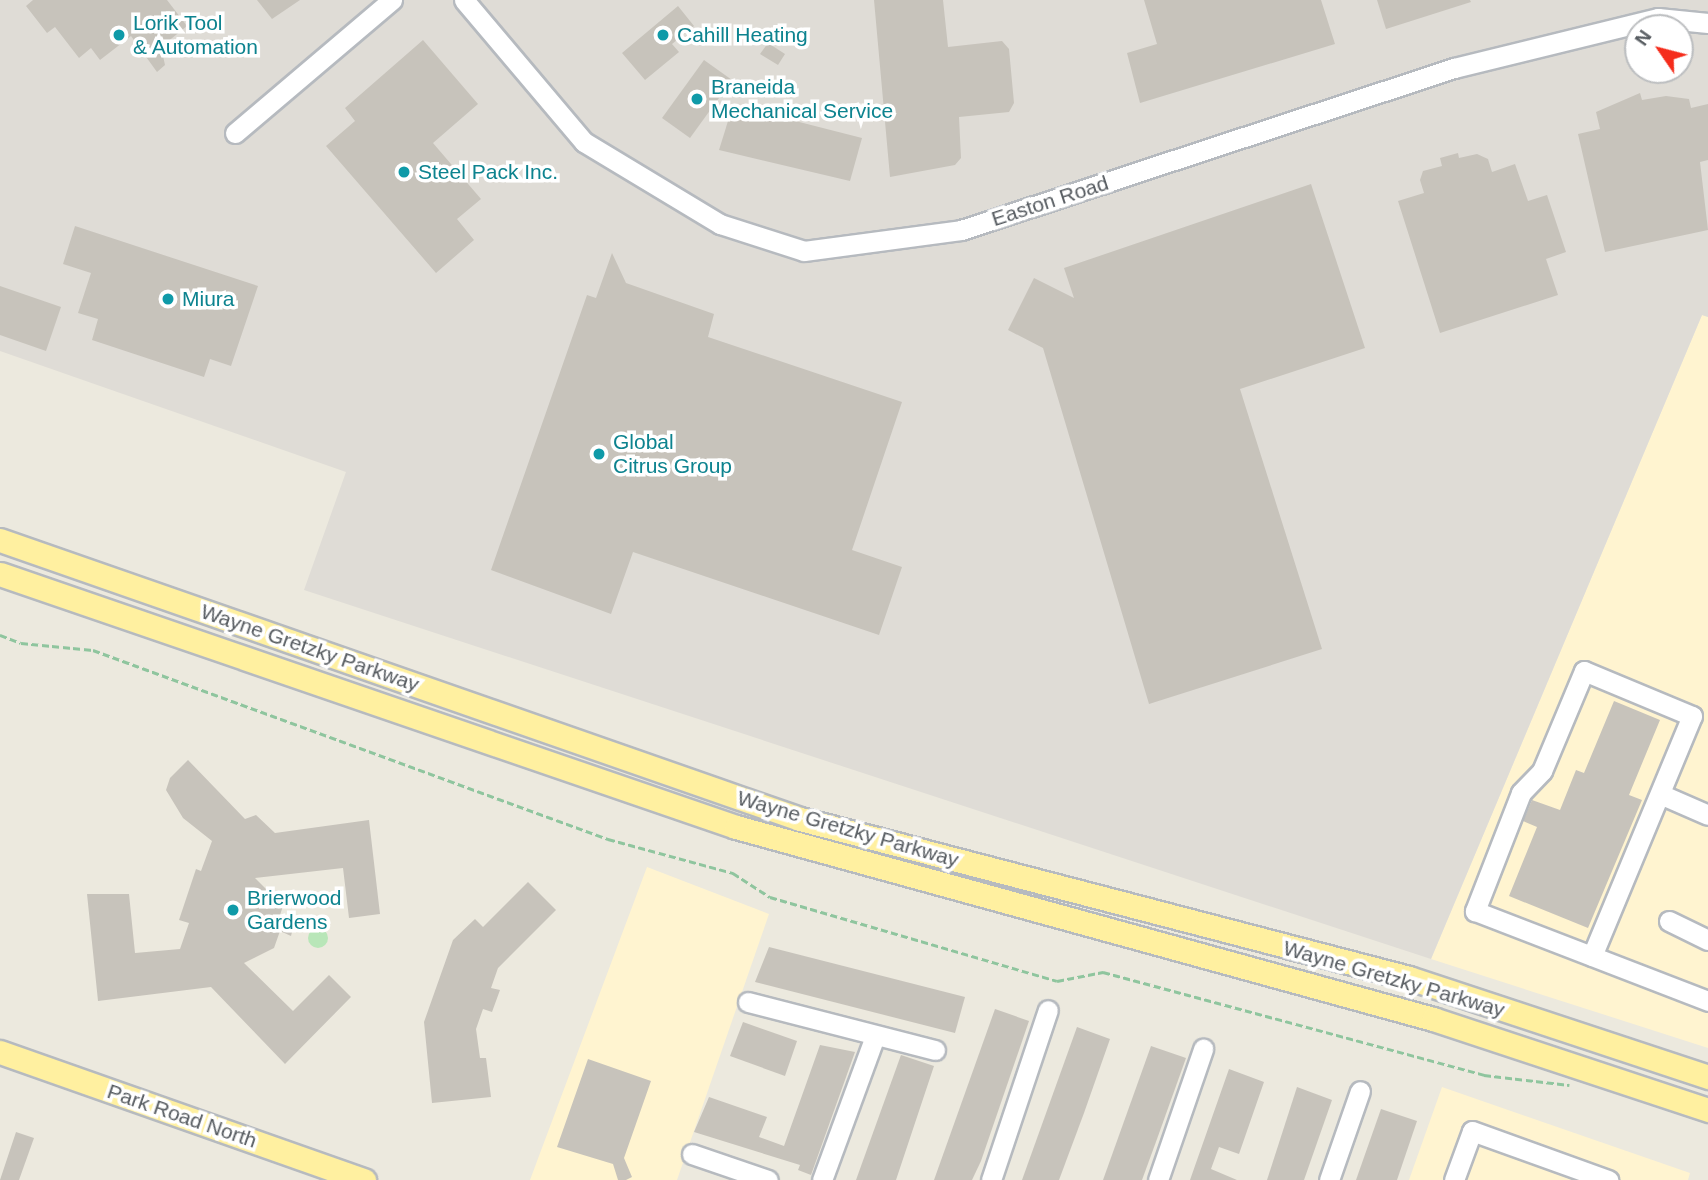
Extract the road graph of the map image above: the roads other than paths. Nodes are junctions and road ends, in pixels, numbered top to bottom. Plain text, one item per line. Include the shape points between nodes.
1 (392, 0) edge
2 (464, 0) edge
3 (1708, 23) edge
4 (235, 133) dead end
5 (0, 540) edge
6 (0, 574) edge
7 (1660, 794) junction
8 (1708, 815) edge
9 (1669, 921) dead end
10 (1708, 940) edge
11 (1592, 956) junction
12 (748, 1002) dead end
13 (1708, 1002) edge
14 (1048, 1010) dead end
15 (875, 1036) junction
16 (1203, 1049) dead end
17 (935, 1050) dead end
18 (0, 1052) edge
19 (1708, 1077) edge
20 (1360, 1091) dead end
21 (1708, 1110) edge
22 (692, 1153) dead end
23 (364, 1180) edge
24 (768, 1180) edge
25 (822, 1180) edge
26 (991, 1180) edge
27 (1158, 1180) edge
28 (1329, 1180) edge
29 (1454, 1180) edge
30 (1608, 1180) edge

1 - 4 street
2 - 3 street, Easton Road via 584,142 720,224 804,251 961,230 1454,68 1658,18
5 - 19 main road, Wayne Gretzky Parkway via 800,819 1409,978
6 - 21 main road, Wayne Gretzky Parkway via 736,827 1433,1019
7 - 8 street
7 - 11 street
7 - 11 street via 1692,716 1584,671 1542,771 1521,793 1475,911
9 - 10 street
11 - 13 street
12 - 15 street
14 - 26 street
15 - 17 street
15 - 25 street
16 - 27 street
18 - 23 main road, Park Road North
20 - 28 street
22 - 24 street
29 - 30 street via 1472,1131

